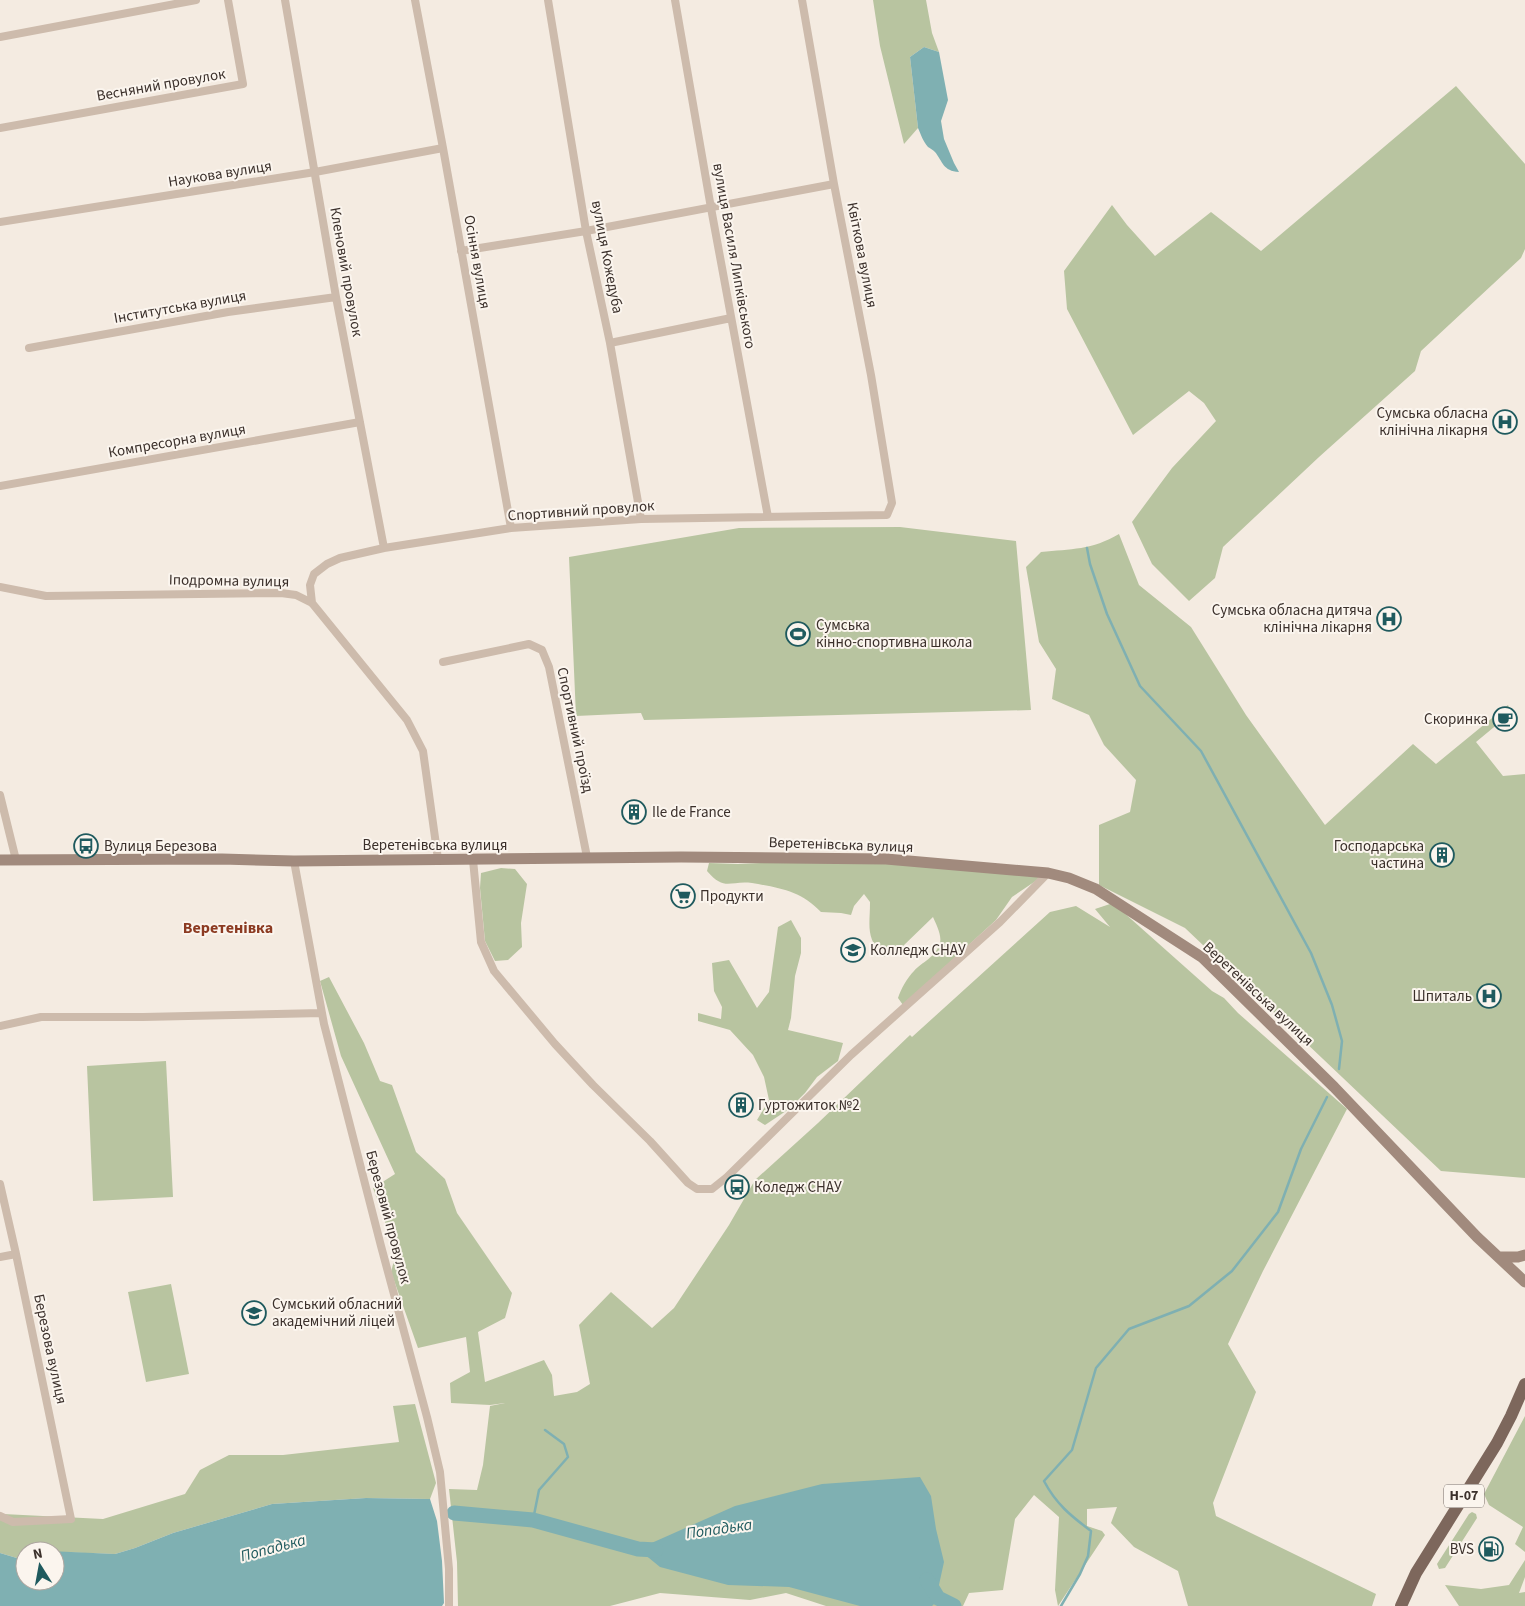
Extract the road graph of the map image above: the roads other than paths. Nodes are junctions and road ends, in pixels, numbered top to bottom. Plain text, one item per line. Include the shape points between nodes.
1 (196, 0) edge
2 (228, 0) edge
3 (285, 0) edge
4 (415, 0) edge
5 (548, 0) edge
6 (675, 0) edge
7 (802, 0) edge
8 (0, 37) edge
9 (0, 128) edge
10 (443, 148) junction
11 (315, 172) junction
12 (834, 184) junction
13 (710, 208) junction
14 (0, 222) edge
15 (586, 231) junction
16 (461, 251) junction
17 (336, 296) junction
18 (731, 318) junction
19 (610, 343) junction
20 (29, 348) dead end
21 (360, 422) junction
22 (0, 486) edge
23 (887, 515) joint
24 (768, 517) junction
25 (641, 519) junction
26 (512, 528) junction
27 (384, 548) junction
28 (0, 587) edge
29 (312, 603) junction
30 (443, 662) dead end
31 (0, 795) edge
32 (587, 857) junction
33 (438, 859) junction
34 (0, 860) edge
35 (16, 860) junction
36 (473, 860) junction
37 (294, 861) junction
38 (1048, 873) junction
39 (322, 1013) junction
40 (0, 1026) edge
41 (0, 1184) edge
42 (16, 1254) junction
43 (1525, 1255) edge
44 (0, 1257) edge
45 (1499, 1257) junction
46 (1525, 1279) edge
47 (1525, 1384) edge
48 (0, 1516) edge
49 (449, 1606) edge
50 (1400, 1606) edge

1 - 8 street
2 - 9 street, Весняний провулок via 243,84
3 - 11 street, Кленовий провулок
4 - 10 street, Осіння вулиця
5 - 15 street, вулиця Кожедуба
6 - 13 street, вулиця Василя Липківського
7 - 12 street, Квіткова вулиця
10 - 11 street, Наукова вулиця
10 - 16 street, Осіння вулиця
11 - 14 street, Наукова вулиця
11 - 17 street, Кленовий провулок
12 - 13 street
12 - 23 street, Квіткова вулиця via 892,503
13 - 15 street
13 - 18 street, вулиця Василя Липківського
15 - 16 street
15 - 19 street, вулиця Кожедуба
16 - 26 street, Осіння вулиця
17 - 20 street, Інститутська вулиця
17 - 21 street, Кленовий провулок
18 - 19 street
18 - 24 street, вулиця Василя Липківського
19 - 25 street, вулиця Кожедуба
21 - 22 street, Компресорна вулиця
21 - 27 street, Кленовий провулок
23 - 24 street, Спортивний провулок
24 - 25 street, Спортивний провулок
25 - 26 street, Спортивний провулок
26 - 27 street, Спортивний провулок
27 - 29 street, Спортивний провулок via 327,564 314,574 310,585
28 - 29 street, Іподромна вулиця via 46,596 281,593 296,595
29 - 33 street via 406,720 423,751
30 - 32 street, Спортивний проїзд via 529,644 542,650 549,667
31 - 35 street
32 - 36 street, Веретенівська вулиця
32 - 38 street, Веретенівська вулиця via 886,859
33 - 36 street, Веретенівська вулиця
33 - 37 street, Веретенівська вулиця
34 - 35 street, Веретенівська вулиця
35 - 37 street, Веретенівська вулиця
36 - 38 street via 481,942 494,971 561,1050 697,1189 712,1189 727,1177 852,1055 1000,922
37 - 39 street, Березовий провулок
38 - 45 street, Веретенівська вулиця via 1096,889 1203,958
39 - 40 street via 41,1017
39 - 49 street, Березовий провулок via 440,1472
41 - 42 street, Березова вулиця
42 - 44 street
42 - 48 street, Березова вулиця via 71,1519 14,1522
43 - 45 street
45 - 46 street, Веретенівська вулиця
47 - 50 main road, Н-07 via 1497,1443 1416,1574

